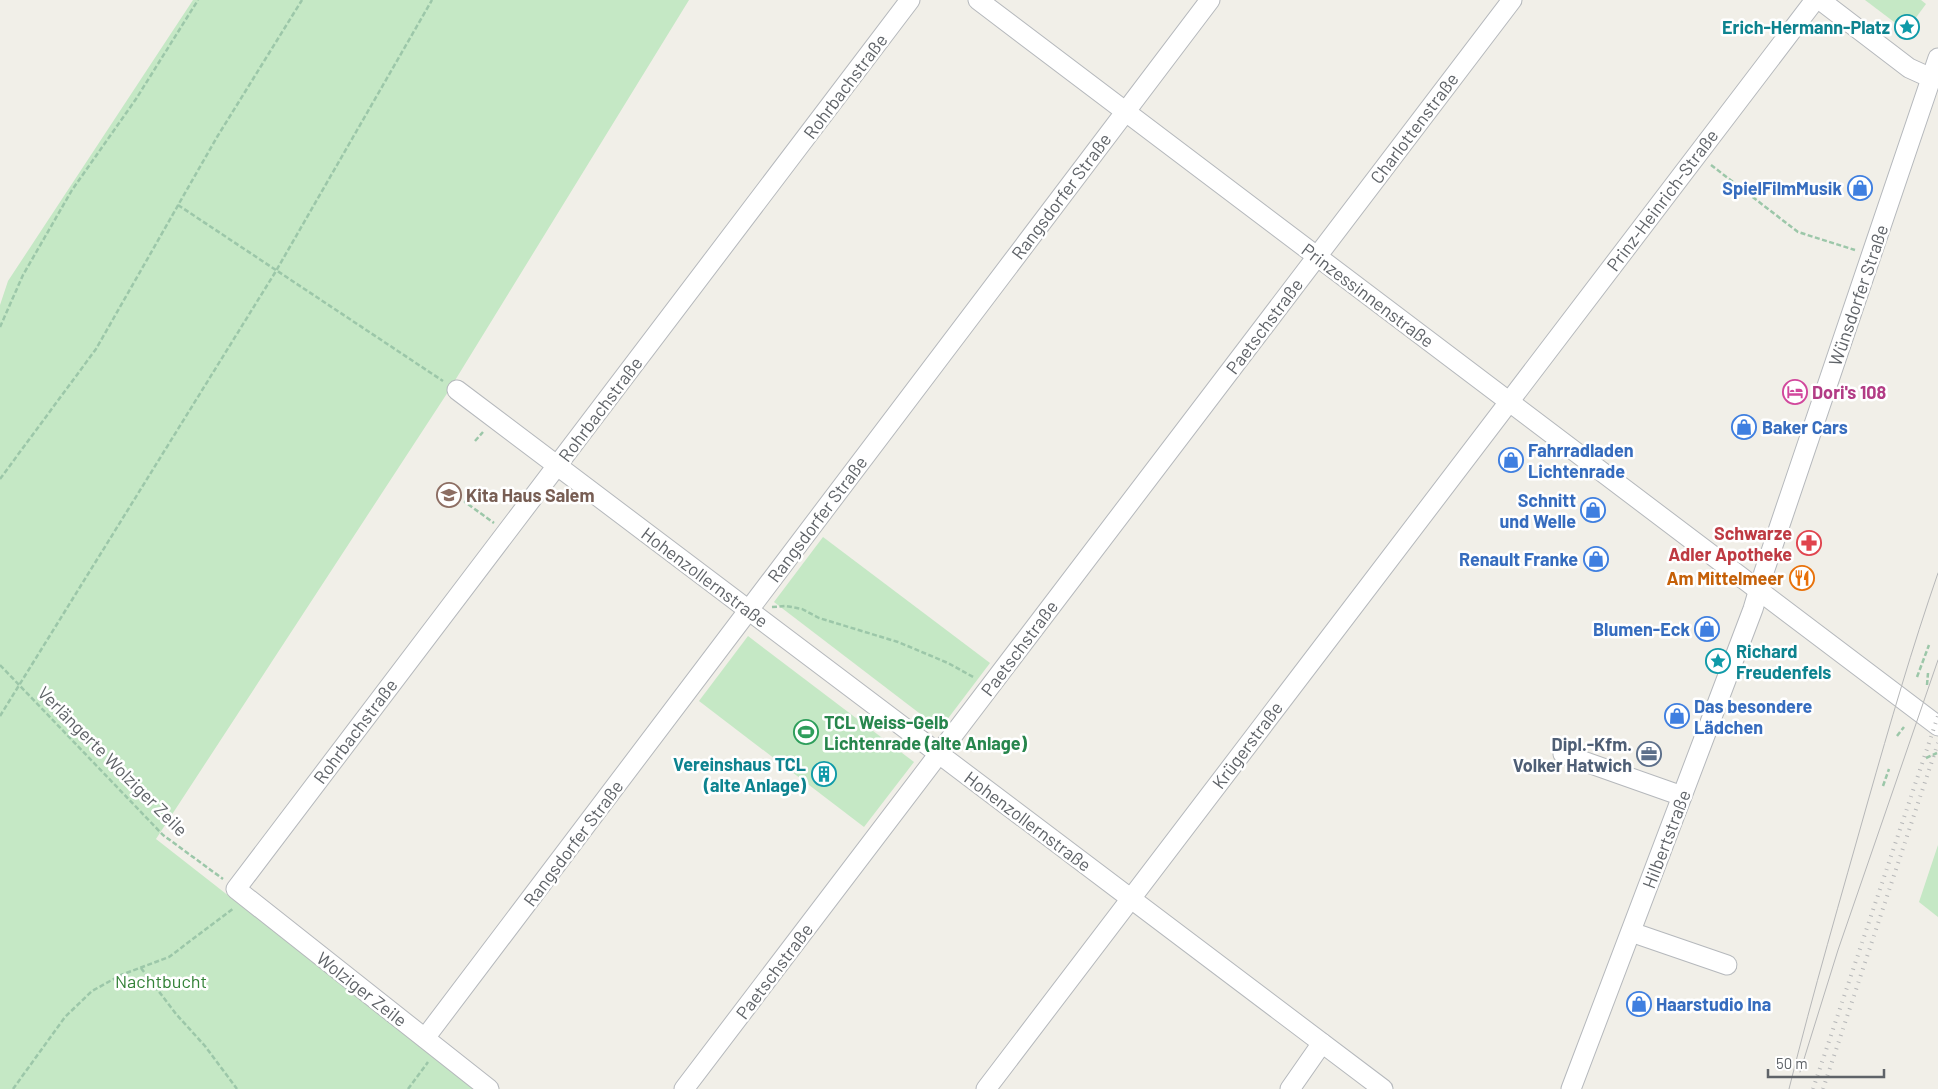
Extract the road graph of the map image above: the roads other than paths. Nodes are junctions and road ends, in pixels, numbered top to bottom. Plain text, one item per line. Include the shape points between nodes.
1 (910, 0) edge
2 (978, 0) edge
3 (1210, 0) edge
4 (1512, 0) edge
5 (1815, 0) edge
6 (1820, 0) edge
7 (1938, 58) edge
8 (1931, 78) junction
9 (1125, 110) junction
10 (1317, 256) junction
11 (458, 390) road end
12 (1509, 401) junction
13 (557, 465) junction
14 (1759, 589) junction
15 (757, 609) junction
16 (1938, 726) edge
17 (938, 753) junction
18 (1563, 754) dead end
19 (1682, 796) junction
20 (241, 893) joint
21 (1131, 898) junction
22 (1631, 932) junction
23 (1727, 965) dead end
24 (431, 1043) junction
25 (1322, 1043) junction
26 (490, 1089) edge
27 (684, 1089) edge
28 (986, 1089) edge
29 (1290, 1089) edge
30 (1383, 1089) edge
31 (1571, 1089) edge

1 - 13 street, Rohrbachstraße
2 - 9 street, Prinzessinnenstraße
3 - 9 street, Rangsdorfer Straße
4 - 10 street, Charlottenstraße
5 - 12 street, Prinz-Heinrich-Straße
6 - 8 street via 1909,68
7 - 8 street, Wünsdorfer Straße
8 - 14 street, Wünsdorfer Straße
9 - 10 street, Prinzessinnenstraße
9 - 15 street, Rangsdorfer Straße
10 - 12 street, Prinzessinnenstraße
10 - 17 street, Paetschstraße
11 - 13 street, Hohenzollernstraße
12 - 14 street, Prinzessinnenstraße
12 - 21 street, Krügerstraße
13 - 15 street, Hohenzollernstraße
13 - 20 street, Rohrbachstraße
14 - 16 street, Prinzessinnenstraße
14 - 19 street, Hilbertstraße
15 - 17 street, Hohenzollernstraße
15 - 24 street, Rangsdorfer Straße
17 - 21 street, Hohenzollernstraße
17 - 27 street, Paetschstraße
18 - 19 street
19 - 22 street, Hilbertstraße
20 - 24 street, Wolziger Zeile
21 - 25 street, Hohenzollernstraße
21 - 28 street, Krügerstraße
22 - 23 street
22 - 31 street, Hilbertstraße
24 - 26 street, Wolziger Zeile
25 - 29 street
25 - 30 street, Hohenzollernstraße

